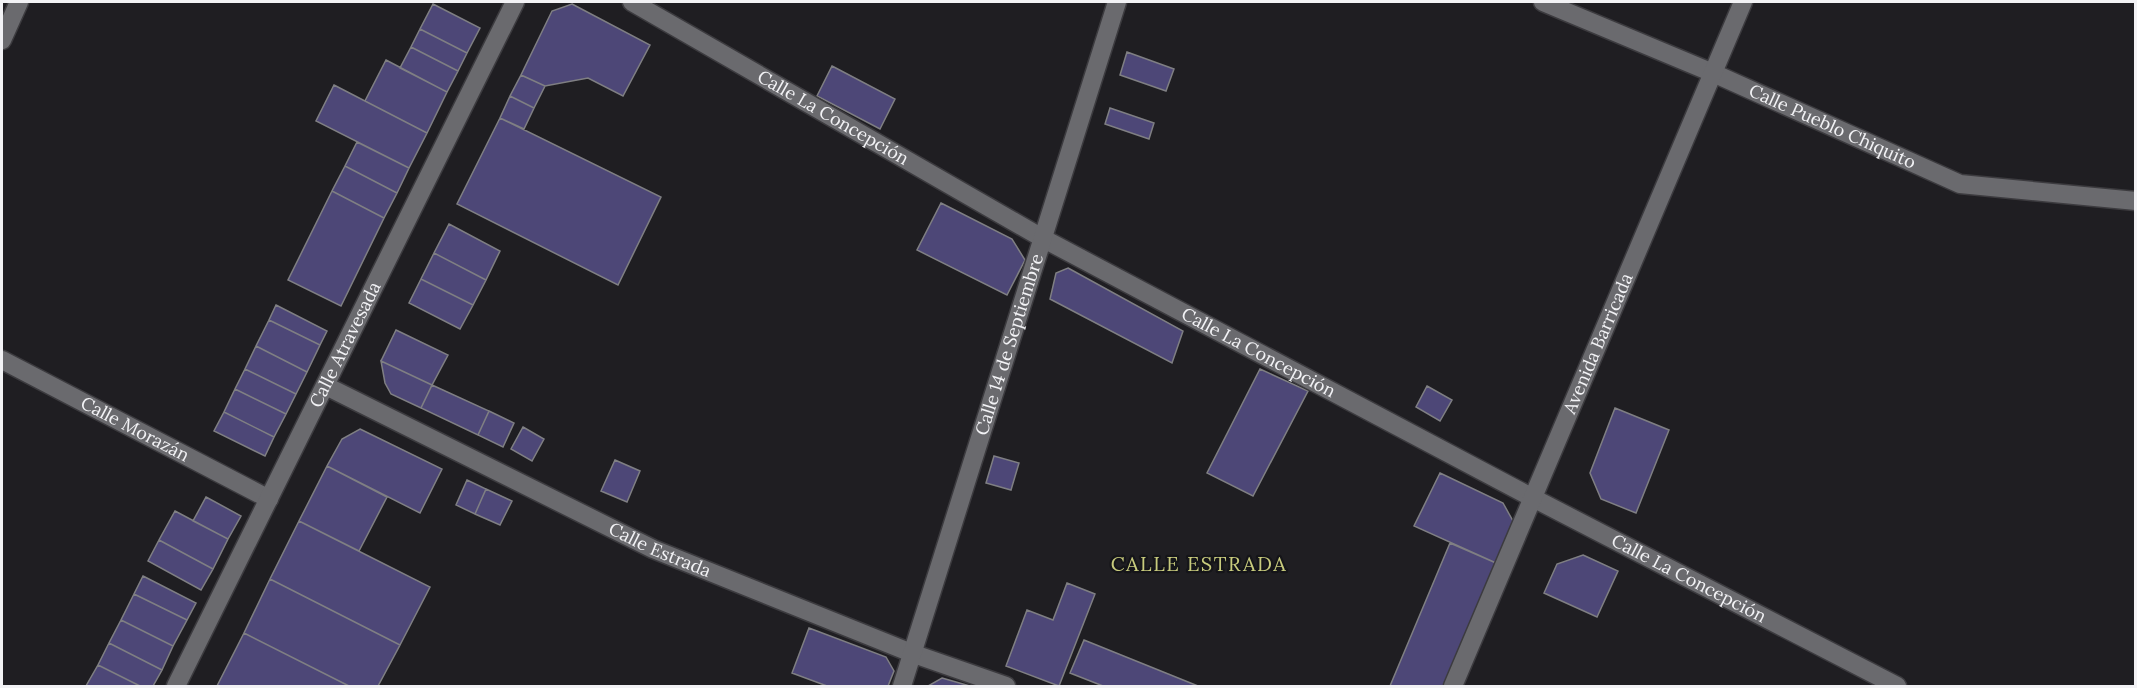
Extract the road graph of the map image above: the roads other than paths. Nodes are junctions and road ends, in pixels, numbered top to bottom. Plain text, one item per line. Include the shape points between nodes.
1 (19, 2) edge
2 (515, 2) edge
3 (632, 2) edge
4 (1117, 2) edge
5 (1543, 2) edge
6 (1743, 2) edge
7 (2, 40) edge
8 (1713, 73) junction
9 (2136, 201) edge
10 (1044, 239) junction
11 (2, 360) edge
12 (326, 386) junction
13 (1533, 498) junction
14 (269, 499) junction
15 (914, 654) junction
16 (176, 687) edge
17 (902, 687) edge
18 (1006, 687) edge
19 (1453, 687) edge
20 (1897, 687) edge

1 - 7 street
2 - 12 street, Calle Atravesada
3 - 10 street, Calle La Concepción
4 - 10 street, Calle 14 de Septiembre
5 - 8 street, Calle Pueblo Chiquito
6 - 8 street, Avenida Barricada
8 - 9 street, Calle Pueblo Chiquito via 1960,184
8 - 13 street, Avenida Barricada
10 - 13 street, Calle La Concepción
10 - 15 street, Calle 14 de Septiembre
11 - 14 street, Calle Morazán
12 - 14 street, Calle Atravesada
12 - 15 street, Calle Estrada via 653,549
13 - 19 street, Avenida Barricada
13 - 20 street, Calle La Concepción
14 - 16 street, Calle Atravesada
15 - 17 street, Calle 14 de Septiembre
15 - 18 street, Calle Estrada

